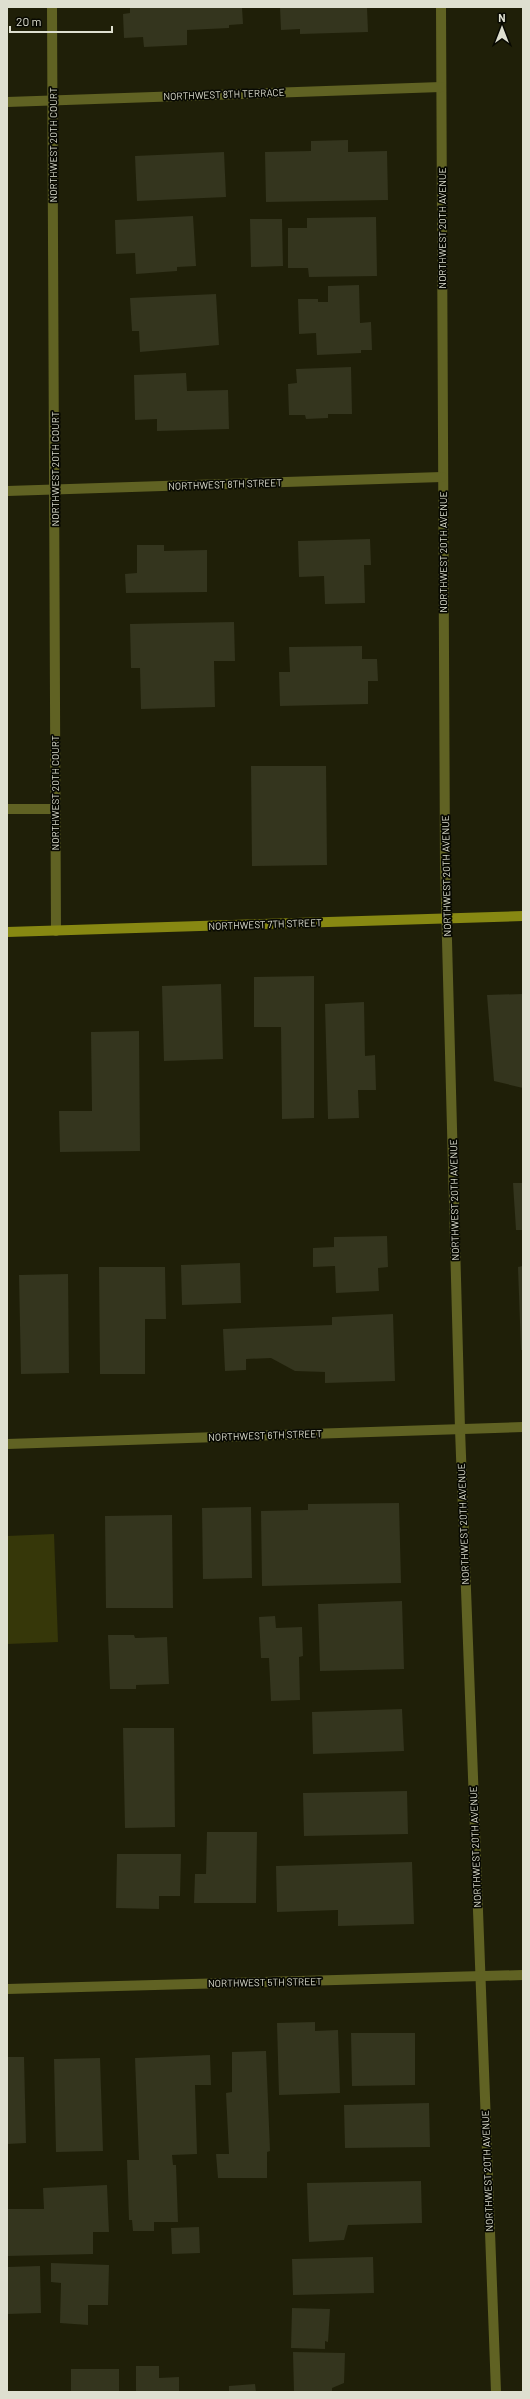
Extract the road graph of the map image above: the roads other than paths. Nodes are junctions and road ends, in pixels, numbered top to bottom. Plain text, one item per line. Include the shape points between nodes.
1 (52, 7) edge
2 (441, 7) edge
3 (441, 87) junction
4 (53, 100) junction
5 (7, 102) edge
6 (442, 477) junction
7 (56, 489) junction
8 (7, 490) edge
9 (7, 809) edge
10 (55, 809) junction
11 (523, 916) edge
12 (447, 919) junction
13 (56, 931) junction
14 (7, 932) edge
15 (523, 1427) edge
16 (460, 1429) junction
17 (7, 1444) edge
18 (523, 1975) edge
19 (480, 1977) junction
20 (7, 1989) edge
21 (496, 2392) edge

1 - 4 street, NORTHWEST 20TH COURT
2 - 3 street, NORTHWEST 20TH AVENUE
3 - 4 street, NORTHWEST 8TH TERRACE
3 - 6 street, NORTHWEST 20TH AVENUE
4 - 5 street, NORTHWEST 8TH TERRACE
4 - 7 street, NORTHWEST 20TH COURT
6 - 7 street, NORTHWEST 8TH STREET
6 - 12 street, NORTHWEST 20TH AVENUE
7 - 8 street, NORTHWEST 8TH STREET
7 - 10 street, NORTHWEST 20TH COURT
9 - 10 street
10 - 13 street, NORTHWEST 20TH COURT
11 - 12 main road, NORTHWEST 7TH STREET
12 - 13 main road, NORTHWEST 7TH STREET
12 - 16 street, NORTHWEST 20TH AVENUE
13 - 14 main road, NORTHWEST 7TH STREET
15 - 16 street, NORTHWEST 6TH STREET
16 - 17 street, NORTHWEST 6TH STREET
16 - 19 street, NORTHWEST 20TH AVENUE
18 - 19 street, NORTHWEST 5TH STREET
19 - 20 street, NORTHWEST 5TH STREET
19 - 21 street, NORTHWEST 20TH AVENUE

